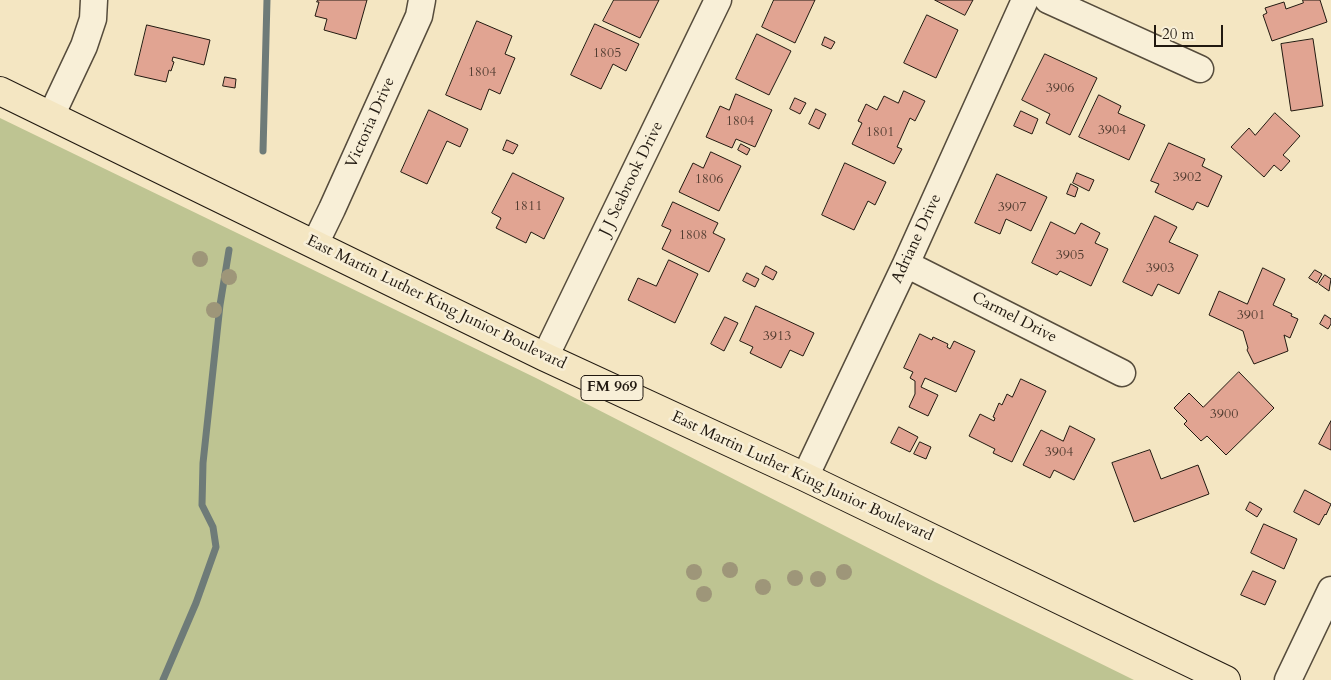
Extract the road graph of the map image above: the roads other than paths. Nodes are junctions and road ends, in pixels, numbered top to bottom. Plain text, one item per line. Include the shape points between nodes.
1 (94, 0) edge
2 (422, 0) edge
3 (718, 0) edge
4 (1026, 0) edge
5 (1048, 0) edge
6 (1200, 69) dead end
7 (0, 91) edge
8 (51, 116) junction
9 (315, 244) junction
10 (906, 264) junction
11 (546, 357) junction
12 (1122, 372) dead end
13 (805, 476) junction
14 (1331, 590) edge
15 (1226, 680) edge
16 (1288, 680) edge

1 - 8 street via 93,19 84,46
2 - 9 street, Victoria Drive via 419,16
3 - 11 street, J J Seabrook Drive
4 - 10 street, Adriane Drive
5 - 6 street
7 - 8 main road, East Martin Luther King Junior Boulevard / FM 969
8 - 9 main road, East Martin Luther King Junior Boulevard / FM 969
9 - 11 main road, East Martin Luther King Junior Boulevard / FM 969
10 - 12 street, Carmel Drive
10 - 13 street, Adriane Drive
11 - 13 main road, East Martin Luther King Junior Boulevard / FM 969
13 - 15 main road, East Martin Luther King Junior Boulevard / FM 969
14 - 16 street

